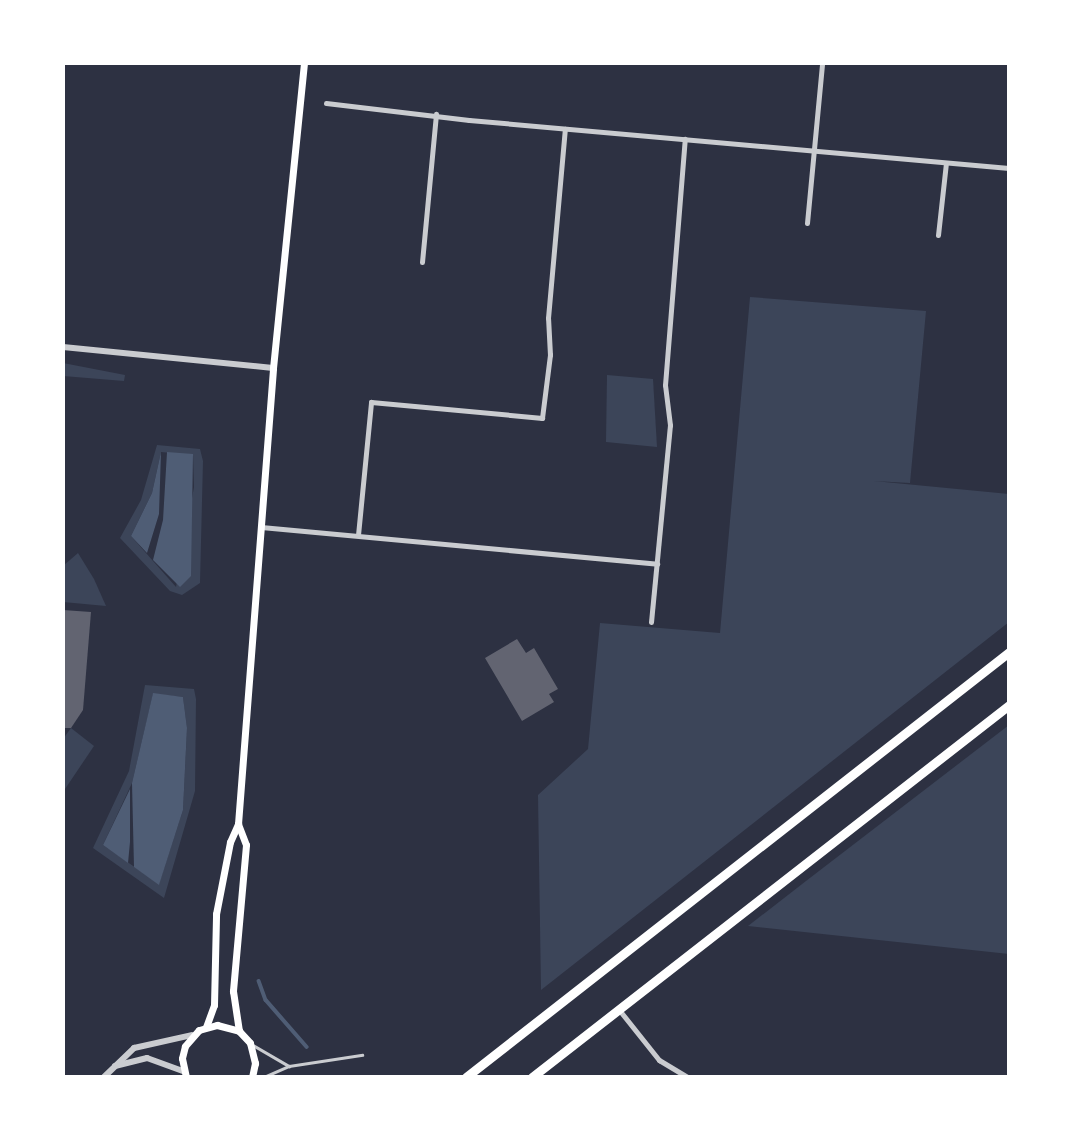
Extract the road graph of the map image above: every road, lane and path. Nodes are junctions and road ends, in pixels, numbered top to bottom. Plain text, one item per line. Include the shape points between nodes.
1 (304, 63) edge
2 (822, 63) edge
3 (326, 103) dead end
4 (436, 114) junction
5 (565, 129) junction
6 (685, 139) junction
7 (814, 150) junction
8 (946, 163) junction
9 (1009, 168) edge
10 (807, 223) dead end
11 (938, 235) dead end
12 (422, 262) dead end
13 (63, 347) edge
14 (273, 368) junction
15 (261, 527) junction
16 (358, 535) junction
17 (657, 564) junction
18 (651, 622) dead end
19 (1009, 652) edge
20 (1009, 705) edge
21 (239, 824) junction
22 (620, 1011) junction
23 (206, 1027) junction
24 (239, 1031) junction
25 (192, 1035) junction
26 (250, 1043) junction
27 (362, 1055) dead end
28 (115, 1066) junction
29 (289, 1066) junction
30 (184, 1074) edge
31 (104, 1077) edge
32 (252, 1077) edge
33 (264, 1077) edge
34 (466, 1077) edge
35 (532, 1077) edge
36 (687, 1077) edge

1 - 14 main road
2 - 7 street
3 - 4 street
4 - 5 street
4 - 12 street
5 - 6 street
5 - 16 street via 542,418 371,402
6 - 7 street
6 - 17 street via 666,385 670,425
7 - 8 street
7 - 10 street
8 - 9 street
8 - 11 street
13 - 14 street
14 - 15 main road
15 - 16 street
15 - 21 main road
16 - 17 street
17 - 18 street
19 - 34 highway
20 - 22 highway
21 - 23 main road via 230,842 216,914 214,1005
21 - 24 main road via 246,845 233,991
22 - 35 highway
22 - 36 street via 659,1060
23 - 24 main road
23 - 25 main road
24 - 26 main road
25 - 28 street via 134,1048
25 - 30 main road via 182,1058
26 - 29 lane
26 - 32 main road via 255,1063
27 - 29 lane
28 - 30 street via 147,1058
28 - 31 street
29 - 33 lane

